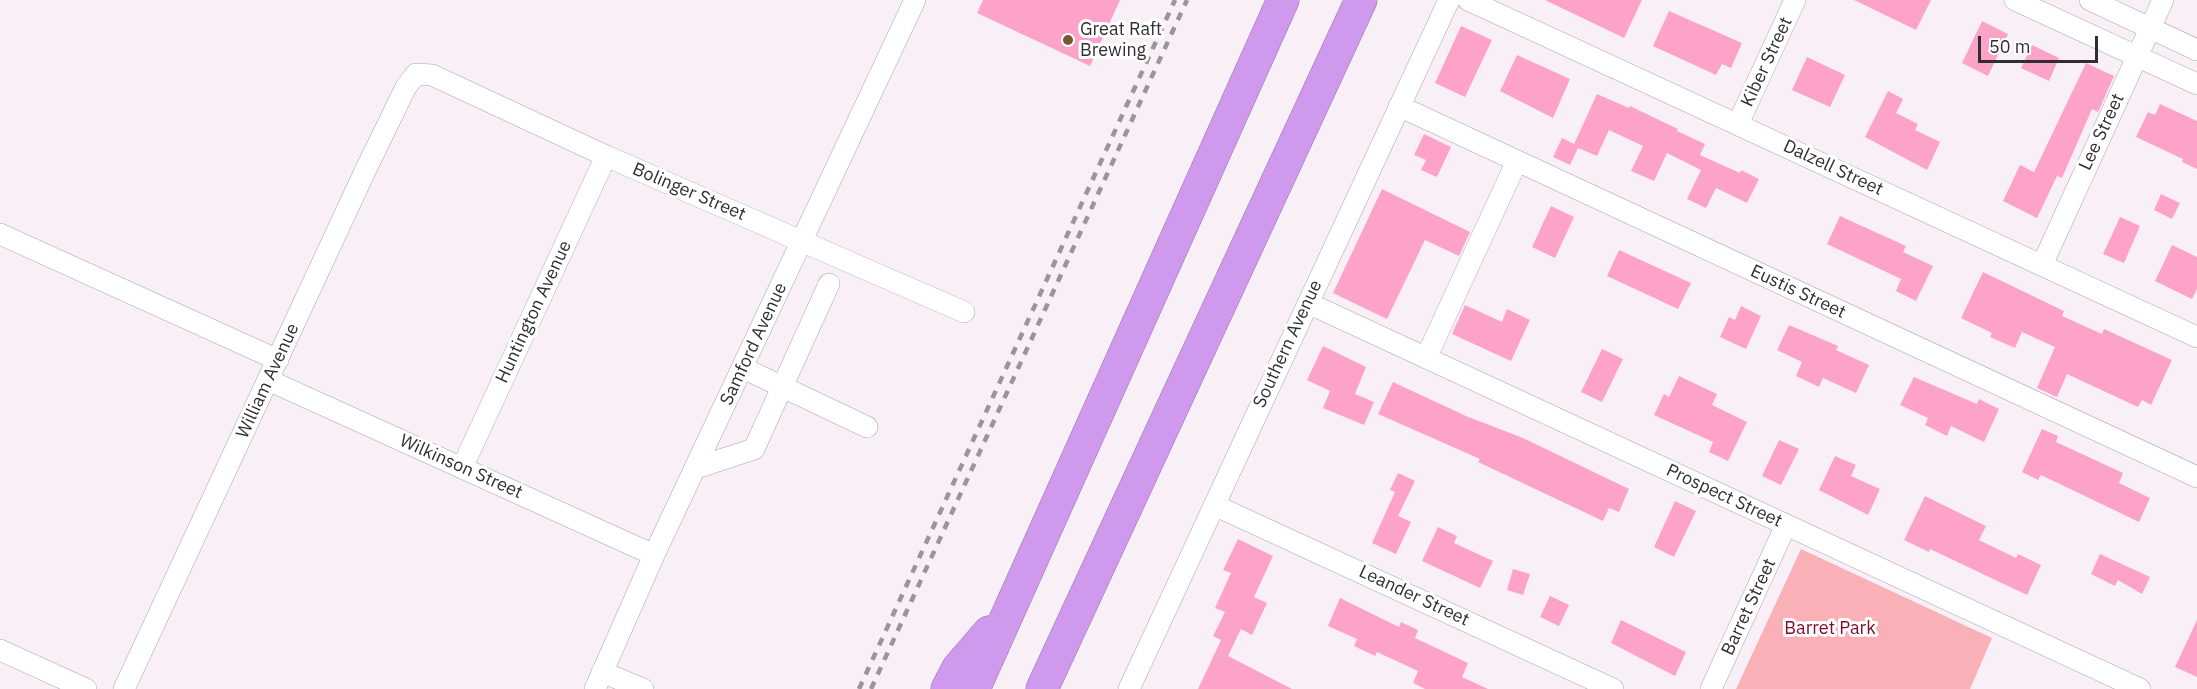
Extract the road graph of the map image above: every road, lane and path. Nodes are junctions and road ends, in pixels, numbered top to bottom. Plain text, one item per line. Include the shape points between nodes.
1 (915, 0) edge
2 (1283, 0) edge
3 (1361, 0) edge
4 (1449, 0) edge
5 (1468, 0) edge
6 (1796, 0) edge
7 (2015, 0) edge
8 (2090, 0) edge
9 (2163, 0) edge
10 (2150, 28) junction
11 (2197, 50) edge
12 (2137, 57) junction
13 (416, 74) joint
14 (2197, 84) edge
15 (1399, 106) junction
16 (1738, 124) junction
17 (606, 156) junction
18 (1517, 161) junction
19 (0, 234) edge
20 (802, 241) junction
21 (2042, 265) junction
22 (828, 284) dead end
23 (1308, 303) junction
24 (964, 312) dead end
25 (2197, 337) edge
26 (1426, 358) junction
27 (278, 360) junction
28 (743, 368) junction
29 (268, 380) junction
30 (782, 387) junction
31 (867, 427) dead end
32 (462, 468) junction
33 (696, 468) junction
34 (2197, 477) edge
35 (1214, 505) junction
36 (1786, 525) junction
37 (654, 555) junction
38 (1011, 606) junction
39 (0, 650) edge
40 (1059, 651) junction
41 (599, 681) edge
42 (86, 689) edge
43 (124, 689) edge
44 (643, 689) edge
45 (947, 689) edge
46 (974, 689) edge
47 (1041, 689) edge
48 (1047, 689) edge
49 (1129, 689) edge
50 (1613, 689) edge
51 (1711, 689) edge
52 (2140, 689) edge

1 - 20 street, Samford Avenue
2 - 38 highway
3 - 40 highway
4 - 15 street, Southern Avenue
5 - 16 street, Dalzell Street
6 - 16 street, Kiber Street
7 - 12 street
8 - 10 street
9 - 10 street, Lee Street
10 - 11 street
10 - 12 street, Lee Street
12 - 14 street
12 - 21 street, Lee Street
13 - 17 street, Bolinger Street via 432,75
13 - 27 street, William Avenue via 406,87
15 - 18 street, Eustis Street
15 - 23 street, Southern Avenue
16 - 21 street, Dalzell Street
17 - 20 street, Bolinger Street
17 - 32 street, Huntington Avenue
18 - 26 street
18 - 34 street, Eustis Street
19 - 27 street
20 - 24 street, Bolinger Street
20 - 28 street, Samford Avenue
21 - 25 street, Dalzell Street
22 - 30 street
23 - 26 street, Prospect Street
23 - 35 street, Southern Avenue
26 - 36 street, Prospect Street
27 - 29 street, William Avenue
28 - 30 street
28 - 33 street, Samford Avenue
29 - 32 street, Wilkinson Street
29 - 43 street, William Avenue
30 - 31 street
30 - 33 street via 754,449
32 - 37 street, Wilkinson Street
33 - 37 street, Samford Avenue
35 - 49 street, Southern Avenue
35 - 50 street, Leander Street
36 - 51 street, Barret Street
36 - 52 street, Prospect Street
37 - 41 street, Samford Avenue
38 - 45 highway via 958,668
38 - 46 highway
39 - 42 street
40 - 47 highway
40 - 48 highway
41 - 44 street

